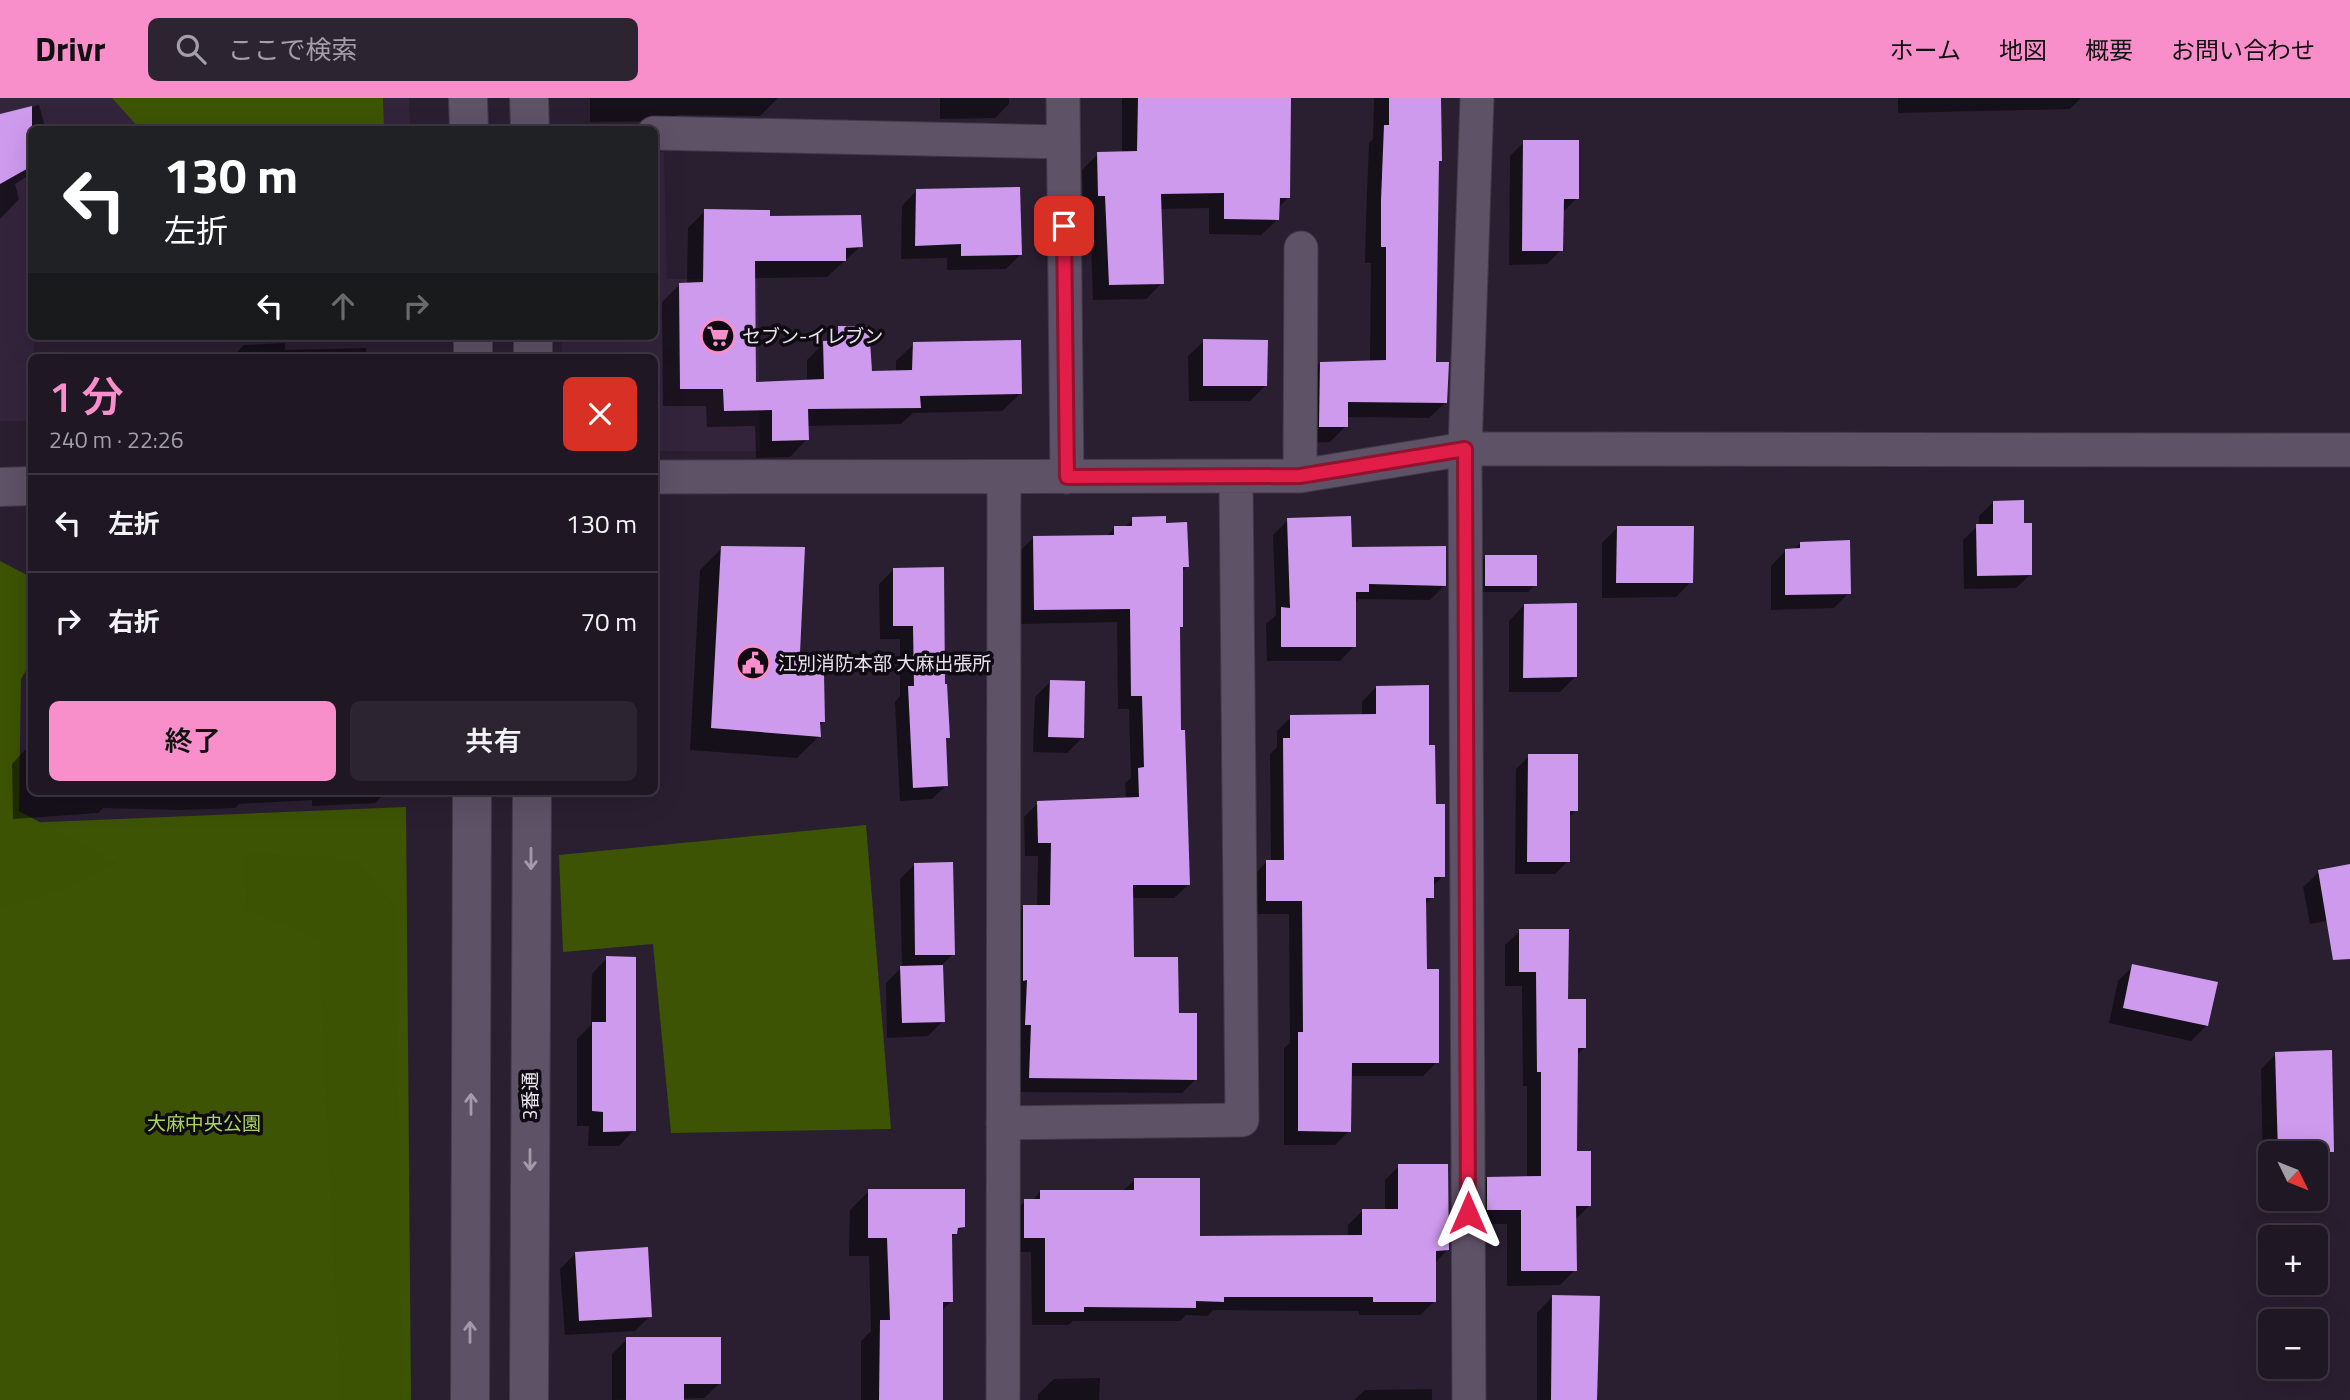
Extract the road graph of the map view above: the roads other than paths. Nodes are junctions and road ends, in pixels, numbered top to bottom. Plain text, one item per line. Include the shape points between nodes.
1 (468, 98) edge
2 (529, 98) edge
3 (1063, 98) edge
4 (1477, 98) edge
5 (469, 126) edge
6 (530, 126) edge
7 (658, 133) edge
8 (1063, 142) junction
9 (1301, 248) dead end
10 (1465, 449) junction
11 (2350, 450) edge
12 (1300, 476) junction
13 (658, 477) edge
14 (1004, 477) junction
15 (1067, 477) junction
16 (1236, 477) junction
17 (28, 486) edge
18 (0, 487) edge
19 (472, 795) edge
20 (531, 795) edge
21 (1003, 1123) junction
22 (470, 1400) edge
23 (529, 1400) edge
24 (1003, 1400) edge
25 (1469, 1400) edge

1 - 5 street
2 - 6 street
3 - 8 street
4 - 10 street
7 - 8 street
8 - 15 street
9 - 12 street
10 - 11 street
10 - 12 street
10 - 25 street
12 - 16 street
13 - 14 street
14 - 15 street
14 - 21 street
15 - 16 street
16 - 21 street via 1242,1120
17 - 18 street
22 -> 19 street
20 -> 23 street, 3番通
21 - 24 street

